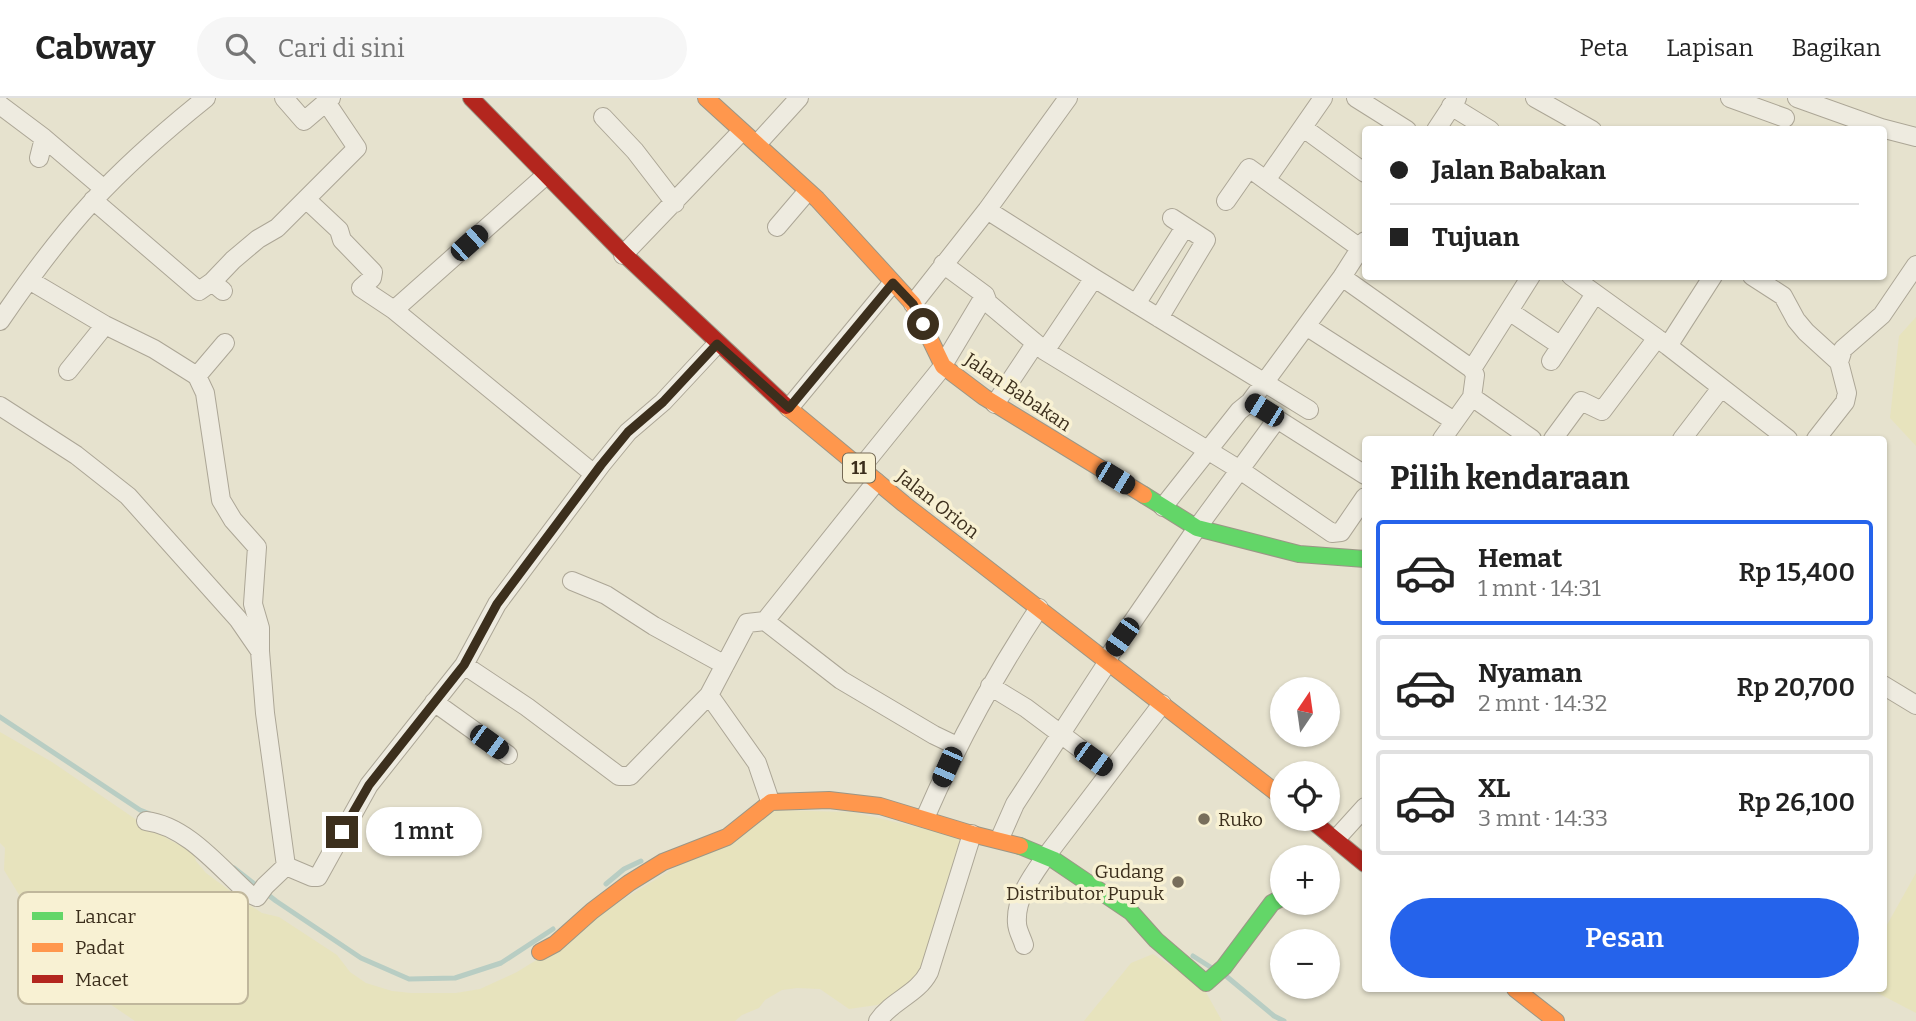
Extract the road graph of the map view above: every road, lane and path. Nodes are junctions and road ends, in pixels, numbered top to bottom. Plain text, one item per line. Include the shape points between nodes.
1 (206, 98) edge
2 (284, 98) edge
3 (471, 98) edge
4 (706, 98) edge
5 (799, 98) edge
6 (1069, 98) edge
7 (1323, 98) edge
8 (1356, 98) edge
9 (1535, 98) edge
10 (1730, 98) edge
11 (1795, 98) edge
12 (329, 100) edge
13 (1454, 102) edge
14 (0, 105) edge
15 (603, 117) dead end
16 (1783, 124) edge
17 (1401, 126) edge
18 (1439, 126) edge
19 (1485, 126) edge
20 (1585, 126) edge
21 (1873, 126) edge
22 (1887, 130) edge
23 (1309, 132) dead end
24 (739, 135) junction
25 (1916, 137) edge
26 (44, 138) junction
27 (758, 144) junction
28 (39, 158) dead end
29 (1362, 171) edge
30 (545, 176) junction
31 (1266, 180) junction
32 (806, 194) junction
33 (99, 195) junction
34 (307, 200) junction
35 (1226, 201) dead end
36 (675, 204) junction
37 (987, 210) junction
38 (777, 227) dead end
39 (1362, 243) edge
40 (1362, 246) edge
41 (623, 255) junction
42 (943, 264) junction
43 (1916, 265) edge
44 (1342, 277) junction
45 (1094, 278) junction
46 (29, 280) junction
47 (1528, 280) edge
48 (1576, 280) edge
49 (1710, 280) edge
50 (1758, 280) edge
51 (890, 286) junction
52 (1595, 294) junction
53 (985, 295) junction
54 (913, 304) junction
55 (1136, 304) junction
56 (394, 310) junction
57 (1508, 311) junction
58 (1159, 318) junction
59 (0, 321) edge
60 (106, 325) junction
61 (1306, 326) junction
62 (1663, 342) junction
63 (225, 343) dead end
64 (717, 344) junction
65 (1040, 347) junction
66 (1839, 362) junction
67 (1472, 369) junction
68 (68, 371) dead end
69 (938, 371) junction
70 (197, 376) junction
71 (1264, 382) junction
72 (1721, 388) junction
73 (1472, 397) junction
74 (1250, 402) junction
75 (995, 404) junction
76 (0, 406) edge
77 (789, 408) junction
78 (1309, 410) dead end
79 (1277, 419) junction
80 (1454, 421) junction
81 (1444, 436) edge
82 (1528, 436) edge
83 (1555, 436) edge
84 (1684, 436) edge
85 (1784, 436) edge
86 (1818, 436) edge
87 (1206, 450) junction
88 (860, 469) junction
89 (1240, 471) junction
90 (1362, 473) edge
91 (594, 474) junction
92 (876, 482) junction
93 (1362, 501) edge
94 (1163, 507) junction
95 (1197, 528) junction
96 (1362, 559) edge
97 (572, 581) dead end
98 (1039, 608) junction
99 (765, 621) junction
100 (260, 651) junction
101 (1108, 660) junction
102 (464, 665) junction
103 (725, 665) junction
104 (990, 686) junction
105 (1887, 687) edge
106 (709, 695) junction
107 (434, 702) junction
108 (1162, 704) junction
109 (1916, 705) edge
110 (1060, 734) junction
111 (957, 746) junction
112 (508, 755) dead end
113 (1110, 771) junction
114 (1270, 788) edge
115 (770, 799) junction
116 (1362, 811) edge
117 (926, 816) junction
118 (146, 821) dead end
119 (1325, 831) edge
120 (972, 834) junction
121 (1001, 836) junction
122 (1338, 841) junction
123 (1335, 845) edge
124 (1049, 852) junction
125 (1362, 861) edge
126 (286, 866) junction
127 (247, 892) edge
128 (248, 893) edge
129 (1270, 906) edge
130 (1024, 945) dead end
131 (540, 952) dead end
132 (1519, 992) edge
133 (878, 1021) edge
134 (1556, 1021) edge

1 - 33 street
2 - 12 street via 304,121
3 - 30 main road, Jalan Orion / 11
4 - 24 main road, Jalan Babakan
5 - 27 street
6 - 37 street
7 - 31 street
8 - 17 street
9 - 20 street
10 - 16 street
11 - 16 street
11 - 21 street
12 - 34 street via 357,148
13 - 18 street
13 - 19 street
14 - 26 street
15 - 36 street
22 - 25 street
23 - 29 street
24 - 27 main road, Jalan Babakan
24 - 36 street
26 - 28 street
26 - 33 street
27 - 32 main road, Jalan Babakan
30 - 41 main road, Jalan Orion / 11
30 - 56 street
31 - 35 street via 1249,168
31 - 39 street
32 - 38 street
32 - 51 main road, Jalan Babakan
33 - 34 street via 199,290 217,287 233,260
33 - 46 street
34 - 56 street via 373,272 361,288
36 - 41 street
37 - 42 street
37 - 45 street
40 - 44 street
41 - 64 main road, Jalan Orion / 11
42 - 53 street
42 - 54 street
43 - 66 street via 1882,315 1843,349
44 - 61 street
44 - 67 street
45 - 55 street
45 - 65 street
46 - 59 street
46 - 60 street
47 - 57 street
48 - 52 street
49 - 62 street
50 - 66 street via 1783,296 1806,332
51 - 54 main road, Jalan Babakan
51 - 77 street
52 - 57 street via 1556,353
52 - 62 street
53 - 65 street via 988,303
53 - 69 street
54 - 69 main road, Jalan Babakan
55 - 58 street
55 - 58 street via 1178,223 1206,240
56 - 91 street
57 - 67 street
58 - 71 street
60 - 68 street
60 - 70 street
61 - 71 street
61 - 80 street
62 - 72 street
62 - 83 street via 1602,411 1581,401
63 - 70 street
64 - 77 main road, Jalan Orion / 11
64 - 91 street via 628,432
65 - 75 street
65 - 87 street
66 - 86 street via 1845,402
67 - 73 street via 1476,379
69 - 75 main road, Jalan Babakan
69 - 88 street
70 - 100 street via 205,393 221,499 257,547 253,604
71 - 74 street
71 - 78 street
72 - 84 street
72 - 85 street
73 - 80 street
73 - 82 street
74 - 79 street
74 - 87 street
75 - 94 main road, Jalan Babakan
76 - 100 street via 76,455 128,496 238,619
77 - 88 main road, Jalan Orion / 11
79 - 89 street
79 - 90 street
80 - 81 street
87 - 89 street
87 - 94 street
88 - 92 main road, Jalan Orion / 11
89 - 93 street via 1332,533 1341,532
89 - 95 street
91 - 102 street via 497,604
92 - 98 main road, Jalan Orion / 11
92 - 99 street
94 - 95 main road, Jalan Babakan
95 - 96 main road, Jalan Babakan via 1299,554
95 - 101 street
97 - 103 street via 606,595
98 - 101 main road, Jalan Orion / 11
98 - 104 street
99 - 103 street via 747,623
99 - 111 street via 841,680
100 - 126 street
101 - 108 main road, Jalan Orion / 11
101 - 110 street
102 - 106 street via 626,777
102 - 107 street
103 - 106 street
104 - 110 street
104 - 111 street
105 - 109 street
106 - 115 street via 757,763
107 - 112 street
107 - 126 street via 369,785 318,877
108 - 113 street
108 - 114 main road, Jalan Orion / 11
110 - 113 street
110 - 121 street via 1015,804
111 - 117 street
113 - 124 street
115 - 117 main road via 829,800
115 - 131 main road via 727,837 663,862 629,883
116 - 122 street
117 - 120 main road
118 - 127 street via 161,822 180,834
119 - 122 main road
120 - 121 main road
120 - 133 street via 929,972 918,989
121 - 124 main road
122 - 123 street
122 - 125 main road
124 - 129 main road via 1131,912 1206,983 1224,967
124 - 130 street via 1019,904 1017,924
126 - 128 street via 262,891
132 - 134 main road

